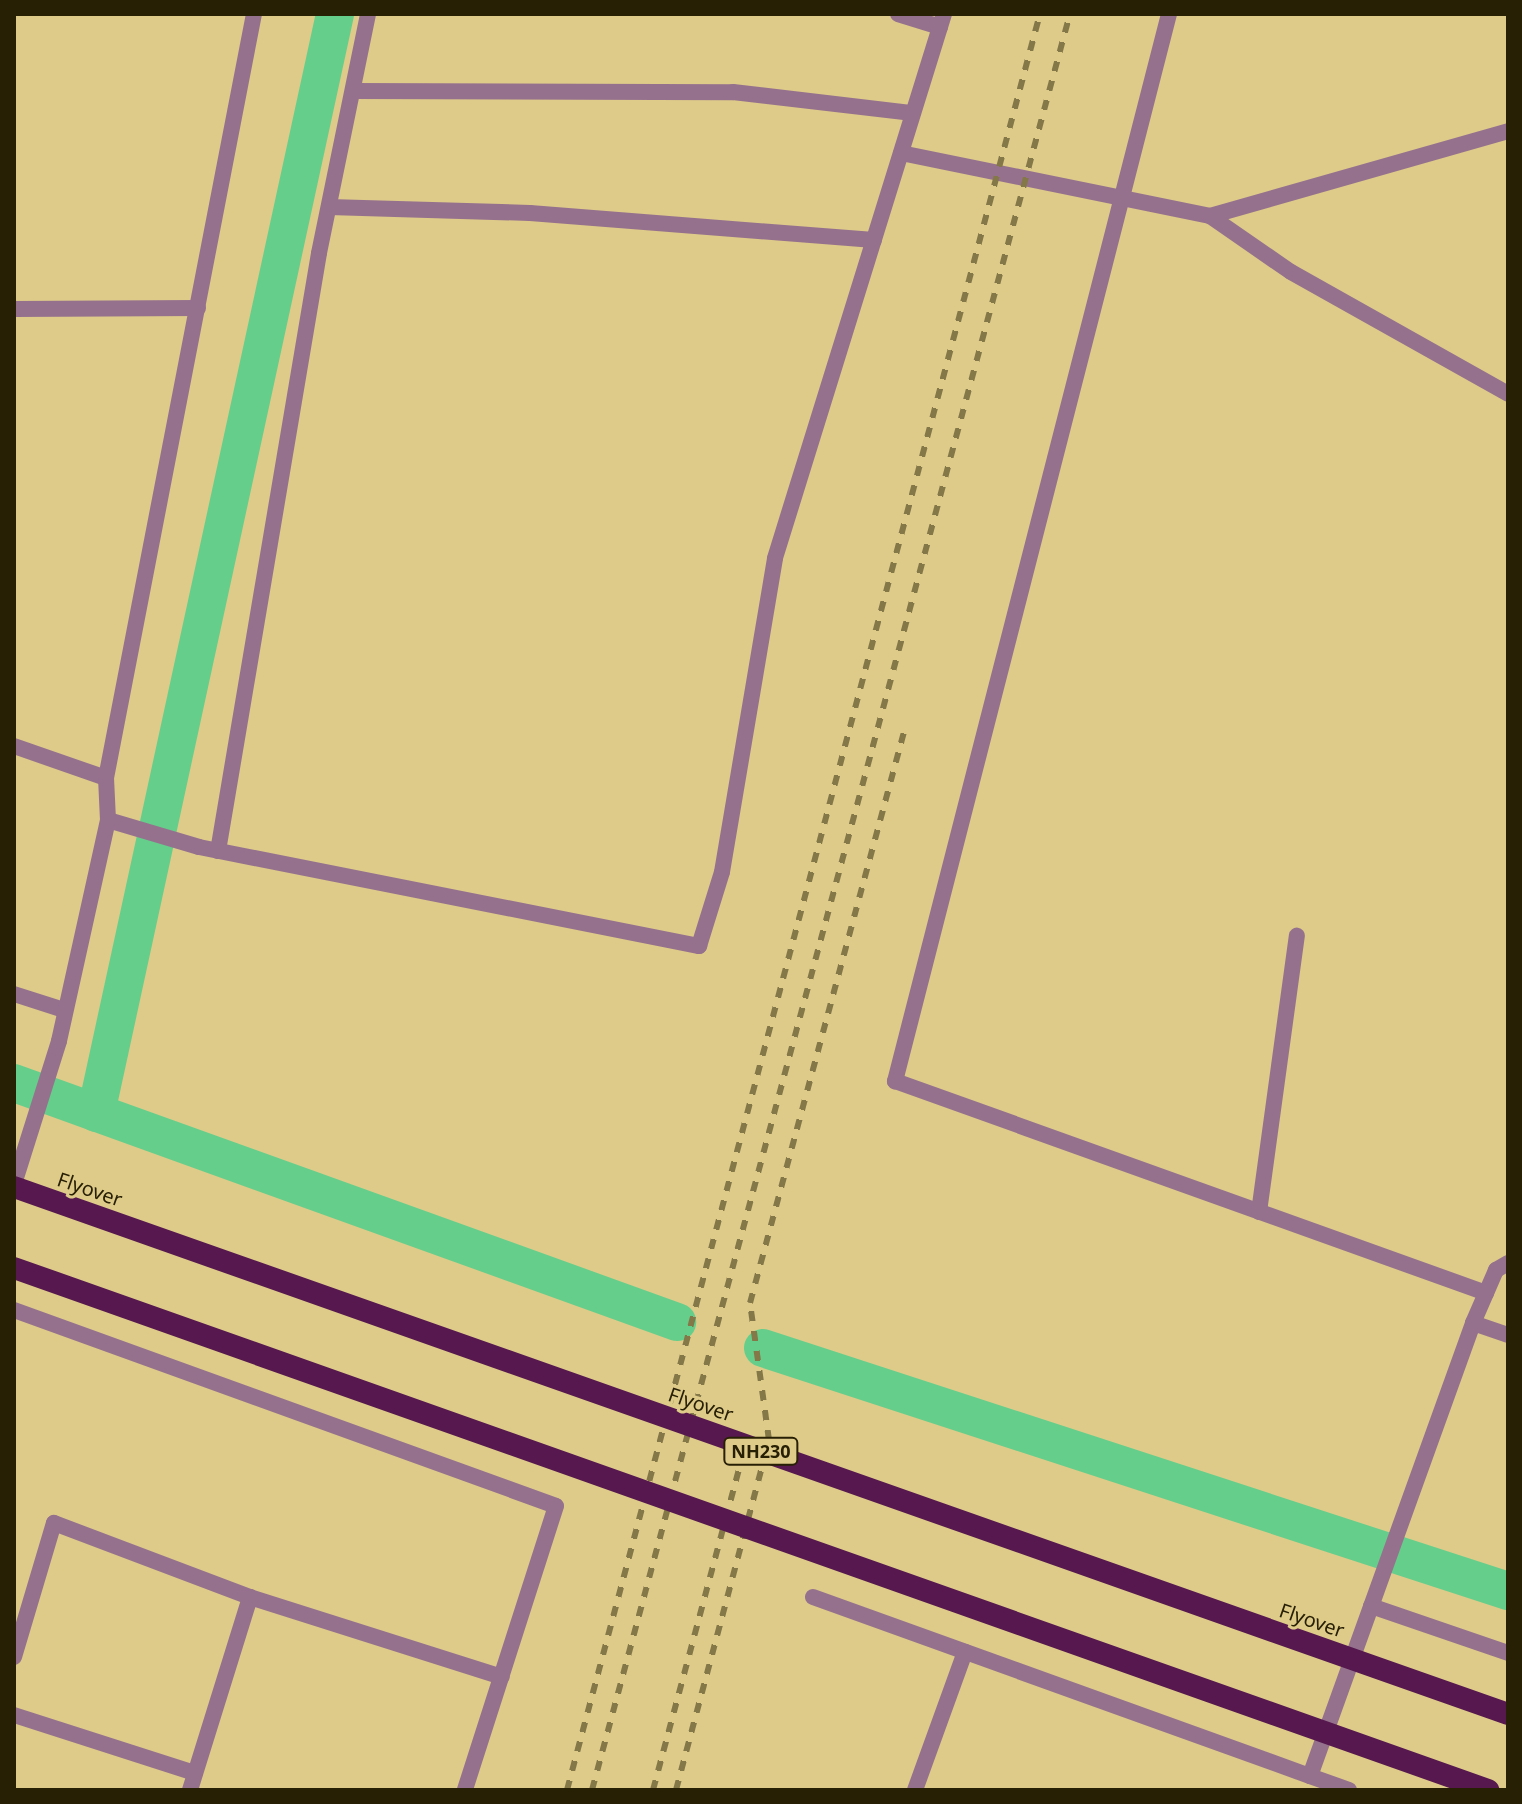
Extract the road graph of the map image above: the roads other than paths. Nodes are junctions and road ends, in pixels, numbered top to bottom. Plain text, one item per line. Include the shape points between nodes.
1 (254, 14) edge
2 (368, 14) edge
3 (898, 14) edge
4 (1169, 14) edge
5 (942, 21) edge
6 (353, 91) junction
7 (913, 113) junction
8 (1508, 131) edge
9 (901, 153) junction
10 (1120, 203) junction
11 (329, 207) junction
12 (1210, 216) junction
13 (874, 240) junction
14 (198, 308) junction
15 (14, 309) edge
16 (1508, 394) edge
17 (14, 746) edge
18 (106, 778) junction
19 (108, 820) junction
20 (218, 851) junction
21 (1297, 936) dead end
22 (14, 994) edge
23 (64, 1010) junction
24 (14, 1186) edge
25 (1259, 1212) junction
26 (1508, 1263) edge
27 (14, 1268) edge
28 (1486, 1293) junction
29 (14, 1310) edge
30 (1473, 1323) junction
31 (1508, 1335) edge
32 (250, 1597) junction
33 (813, 1597) dead end
34 (1371, 1606) junction
35 (965, 1652) junction
36 (1508, 1653) edge
37 (14, 1657) edge
38 (502, 1677) junction
39 (1508, 1714) edge
40 (14, 1715) edge
41 (195, 1773) junction
42 (1310, 1776) junction
43 (190, 1790) edge
44 (465, 1790) edge
45 (915, 1790) edge
46 (1349, 1790) edge
47 (1488, 1790) edge

1 - 14 street
2 - 6 street
3 - 5 street
4 - 10 street
5 - 7 street
6 - 7 street via 733,92
6 - 11 street
7 - 9 street
8 - 12 street
9 - 10 street
9 - 13 street
10 - 12 street
10 - 25 street via 895,1081
11 - 13 street via 530,213
11 - 20 street
12 - 16 street via 1291,272
13 - 20 street via 775,558 722,872 699,946
14 - 15 street
14 - 18 street
17 - 18 street
18 - 19 street
19 - 20 street
19 - 23 street
21 - 25 street
22 - 23 street
23 - 24 street
24 - 39 highway, Flyover / NH230, bridge
25 - 28 street
26 - 28 street via 1496,1270
27 - 47 highway, bridge
28 - 30 street
29 - 38 street via 556,1506
30 - 31 street
30 - 34 street
32 - 37 street via 54,1523
32 - 38 street
32 - 41 street
33 - 35 street
34 - 36 street
34 - 42 street
35 - 42 street
35 - 45 street
38 - 44 street
40 - 41 street
41 - 43 street
42 - 46 street

